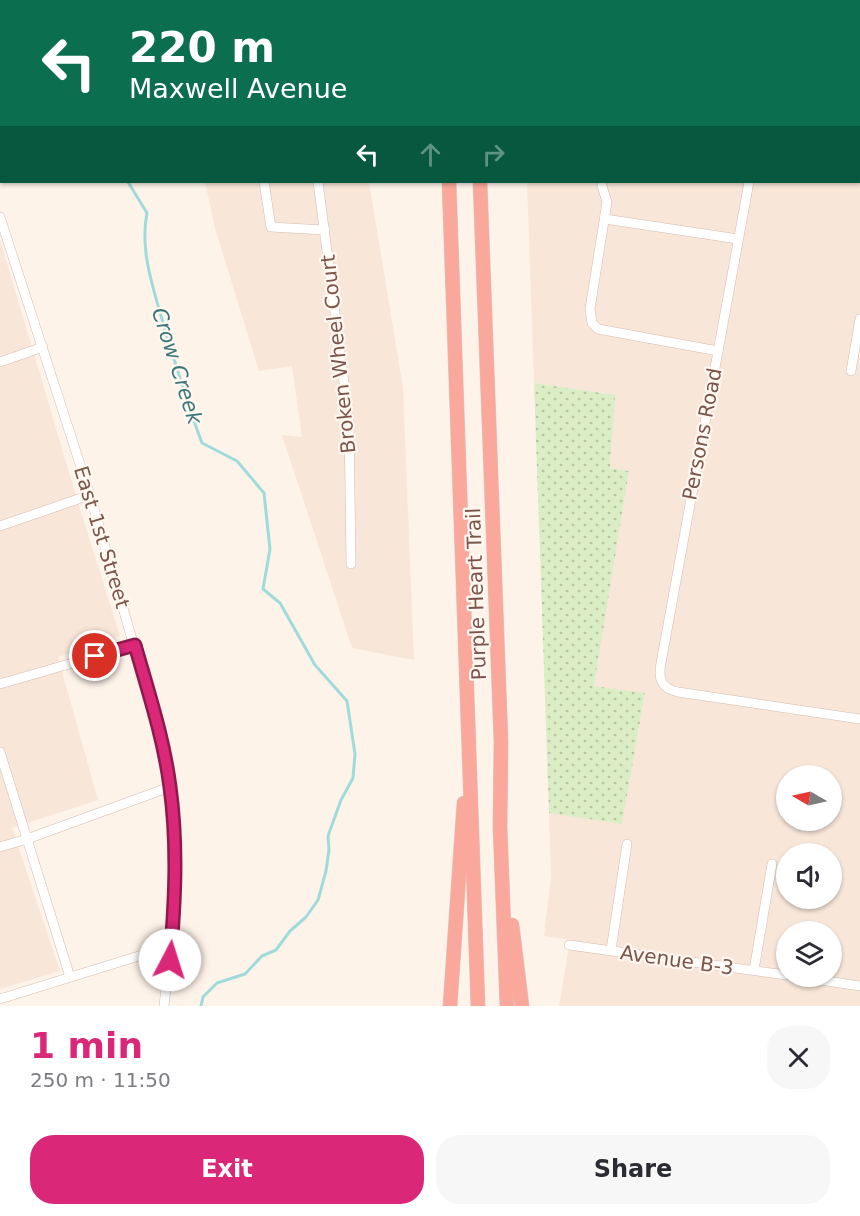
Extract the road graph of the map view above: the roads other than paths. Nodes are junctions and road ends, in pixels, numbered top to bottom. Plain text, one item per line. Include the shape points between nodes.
1 (264, 183) edge
2 (318, 183) edge
3 (449, 183) edge
4 (480, 183) edge
5 (749, 183) edge
6 (602, 186) dead end
7 (0, 218) edge
8 (605, 219) junction
9 (325, 230) junction
10 (738, 239) junction
11 (860, 320) edge
12 (43, 347) junction
13 (718, 351) junction
14 (0, 362) edge
15 (851, 370) dead end
16 (90, 495) junction
17 (0, 526) edge
18 (351, 564) dead end
19 (135, 645) junction
20 (466, 678) junction
21 (0, 684) edge
22 (860, 719) edge
23 (0, 752) edge
24 (170, 787) junction
25 (500, 826) junction
26 (27, 839) junction
27 (627, 844) dead end
28 (0, 847) edge
29 (772, 864) dead end
30 (568, 945) dead end
31 (171, 946) junction
32 (611, 950) junction
33 (754, 970) junction
34 (776, 973) edge
35 (70, 977) junction
36 (842, 983) edge
37 (860, 986) edge
38 (0, 999) edge
39 (164, 1006) edge
40 (450, 1006) edge
41 (478, 1006) edge
42 (507, 1006) edge
43 (522, 1006) edge

1 - 9 street via 271,227
2 - 9 street, Broken Wheel Court
3 - 20 highway, Purple Heart Trail
4 - 25 highway, Purple Heart Trail via 501,742
5 - 10 street, Persons Road
6 - 8 street via 607,202
7 - 12 street, East 1st Street
8 - 10 street
8 - 13 street via 590,309 592,323 598,329
9 - 18 street, Broken Wheel Court via 348,421
10 - 13 street, Persons Road
11 - 15 street
12 - 14 street
12 - 16 street, East 1st Street
13 - 22 street, Persons Road via 660,679 663,686 678,692
16 - 17 street
16 - 19 street, East 1st Street
19 - 21 street
19 - 24 street, East 1st Street
20 - 40 highway via 463,815
20 - 41 highway, Purple Heart Trail
23 - 26 street
24 - 26 street
24 - 31 street, East 1st Street via 175,867
25 - 42 highway, Purple Heart Trail
25 - 43 highway
26 - 28 street
26 - 35 street
27 - 32 street
29 - 33 street
30 - 32 street, Avenue B-3
31 - 35 street
31 - 39 street, East 1st Street
32 - 33 street, Avenue B-3
33 - 34 street, Avenue B-3
35 - 38 street
36 - 37 street

